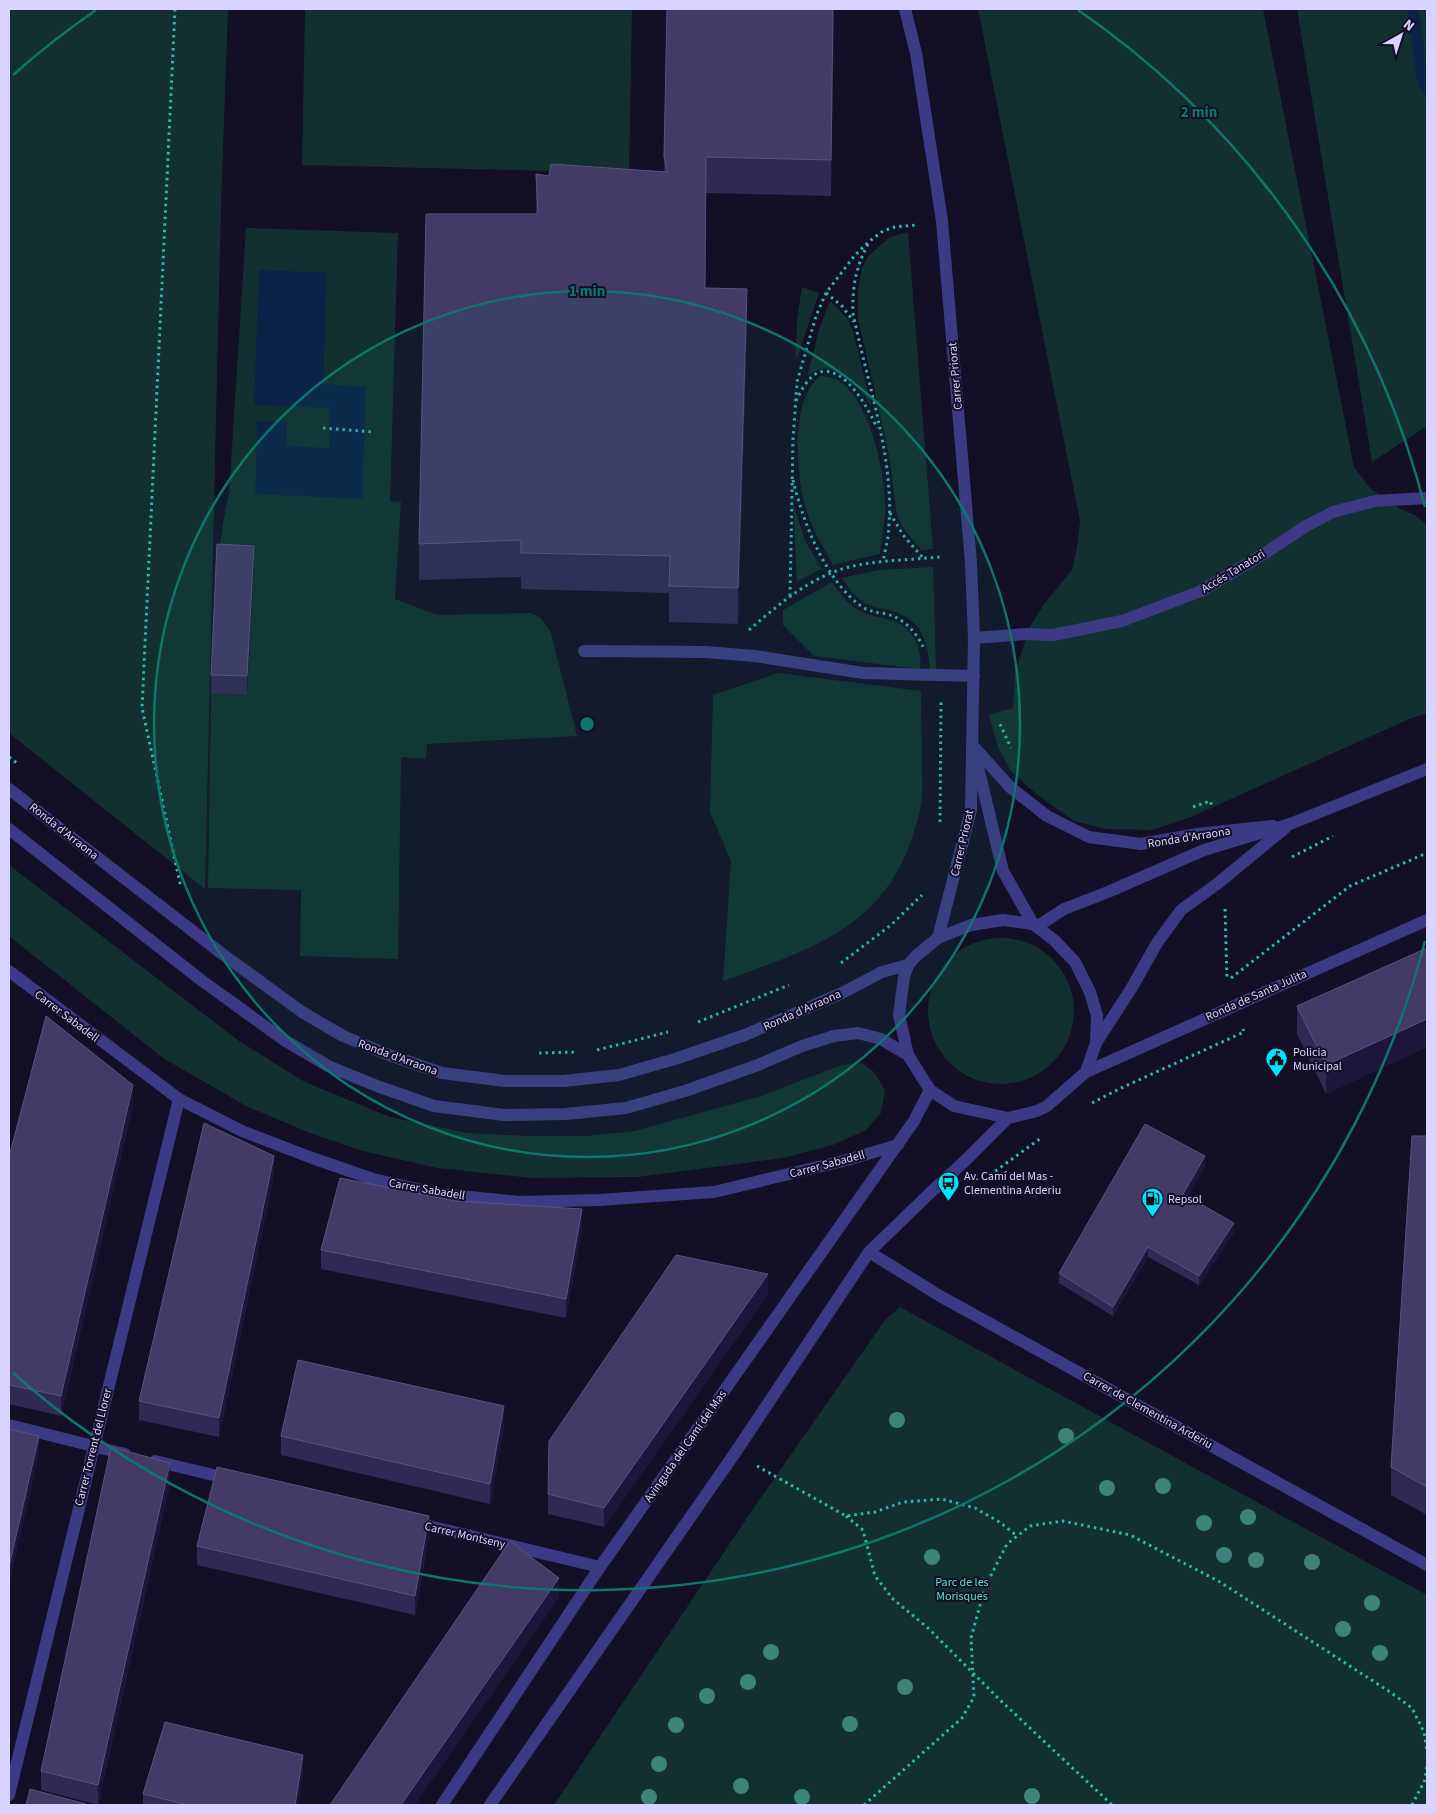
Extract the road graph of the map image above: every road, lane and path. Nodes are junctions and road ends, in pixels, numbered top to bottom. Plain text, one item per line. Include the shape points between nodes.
1 (175, 9) edge
2 (905, 9) edge
3 (916, 225) dead end
4 (871, 240) junction
5 (826, 293) junction
6 (855, 322) junction
7 (795, 402) junction
8 (323, 428) dead end
9 (373, 432) dead end
10 (880, 436) junction
11 (792, 474) junction
12 (1427, 498) edge
13 (889, 512) junction
14 (940, 557) dead end
15 (923, 558) junction
16 (883, 562) junction
17 (833, 573) junction
18 (790, 596) junction
19 (974, 638) junction
20 (584, 651) dead end
21 (722, 653) junction
22 (927, 675) junction
23 (974, 676) junction
24 (973, 701) junction
25 (999, 716) dead end
26 (973, 746) junction
27 (1013, 750) dead end
28 (9, 757) edge
29 (23, 768) dead end
30 (1427, 769) edge
31 (9, 789) edge
32 (1187, 809) dead end
33 (940, 824) dead end
34 (1290, 824) junction
35 (9, 829) edge
36 (1222, 831) junction
37 (1340, 833) dead end
38 (1427, 853) edge
39 (1286, 861) dead end
40 (176, 888) dead end
41 (923, 894) dead end
42 (1224, 902) dead end
43 (1427, 920) edge
44 (1035, 925) junction
45 (938, 938) junction
46 (908, 965) junction
47 (833, 966) dead end
48 (9, 971) edge
49 (1228, 980) junction
50 (791, 985) dead end
51 (1234, 1005) junction
52 (697, 1022) dead end
53 (669, 1032) dead end
54 (1096, 1043) junction
55 (584, 1051) dead end
56 (593, 1051) dead end
57 (538, 1053) dead end
58 (908, 1055) junction
59 (1086, 1072) junction
60 (930, 1090) junction
61 (179, 1099) junction
62 (1089, 1104) dead end
63 (1008, 1118) junction
64 (1045, 1135) dead end
65 (898, 1145) junction
66 (989, 1176) dead end
67 (869, 1252) junction
68 (9, 1426) edge
69 (93, 1446) junction
70 (735, 1453) junction
71 (246, 1482) edge
72 (846, 1516) junction
73 (399, 1519) edge
74 (1017, 1536) junction
75 (1427, 1565) edge
76 (600, 1567) junction
77 (972, 1673) junction
78 (1427, 1751) edge
79 (1427, 1766) edge
80 (9, 1795) edge
81 (442, 1805) edge
82 (490, 1805) edge
83 (864, 1805) edge
84 (1112, 1805) edge
85 (1412, 1805) edge

1 - 40 path via 142,708 182,894
2 - 19 street, Carrer Priorat via 916,53 942,222 971,563
3 - 4 path via 895,227
4 - 5 path
4 - 6 path via 855,274 852,294
5 - 6 path
5 - 7 path via 805,350
6 - 10 path
7 - 10 path via 814,376 826,371 835,374 855,390
7 - 11 path
8 - 9 path
10 - 13 path
11 - 17 path via 807,528
11 - 18 path
12 - 19 street, Accés Tanatori via 1374,501 1333,512 1202,591 1122,621 1053,635
13 - 15 path via 903,536
13 - 16 path
14 - 15 path
15 - 16 path
16 - 17 path via 844,568
17 - 18 path
17 - 22 path via 863,608 895,617 913,631 925,652
18 - 21 path
19 - 23 street, Carrer Priorat
20 - 21 street
21 - 22 street via 863,673
22 - 23 street
23 - 24 street, Carrer Priorat
24 - 26 street, Carrer Priorat
24 - 33 path via 941,702
25 - 27 path via 1000,725
26 - 36 street, Ronda d'Arraona via 1018,794 1047,816 1089,837 1141,844
26 - 44 street, Carrer Priorat via 1003,871
26 - 45 street, Carrer Priorat via 971,810
28 - 29 path
30 - 34 street, Ronda d'Arraona
31 - 46 street, Ronda d'Arraona via 302,1012 343,1036 442,1074 505,1081 564,1081 619,1075 746,1035 882,972
32 - 36 path via 1210,801
34 - 36 street, Ronda d'Arraona
34 - 44 street, Ronda d'Arraona via 1204,850 1064,909
34 - 54 street, Ronda d'Arraona via 1181,910
35 - 58 street via 201,980 284,1040 328,1066 434,1106 504,1115 566,1114 626,1108 685,1091 802,1046 834,1036 858,1033 881,1039
37 - 39 path
38 - 49 path via 1350,886
41 - 47 path via 863,947
42 - 49 path
43 - 51 street, Ronda de Santa Julita
44 - 45 street via 995,921 970,925
44 - 54 street, Carrer Priorat via 1075,962 1090,992 1097,1016
45 - 46 street
46 - 58 street via 899,1015
48 - 61 street, Carrer Sabadell
49 - 51 path
50 - 52 path
51 - 59 street, Ronda de Santa Julita
51 - 62 path via 1244,1032
53 - 56 path
54 - 59 street
55 - 57 path
58 - 60 street
59 - 63 street via 1047,1106
60 - 63 street via 954,1106
60 - 65 street, Avinguda del Camí del Mas
61 - 65 street, Carrer Sabadell via 242,1131 373,1179 440,1194 520,1202 714,1192
61 - 69 street, Carrer Torrent del Llorer
63 - 67 street
64 - 66 path
65 - 76 street, Avinguda del Camí del Mas
67 - 70 street
67 - 75 street, Carrer de Clementina Arderiu via 940,1296
68 - 69 street
69 - 71 street
69 - 80 street, Carrer Torrent del Llorer
70 - 72 path
70 - 82 street
72 - 74 path via 875,1512 903,1502 942,1499 975,1508
72 - 77 path via 863,1530 875,1576 892,1599 928,1628
73 - 76 street, Carrer Montseny
74 - 77 path via 1006,1544 985,1587 971,1638
74 - 78 path via 1030,1526 1063,1521 1130,1535 1212,1578 1390,1692 1412,1708 1424,1732
76 - 81 street, Avinguda del Camí del Mas
77 - 83 path via 974,1697 962,1718
77 - 84 path
79 - 85 path via 1425,1780

